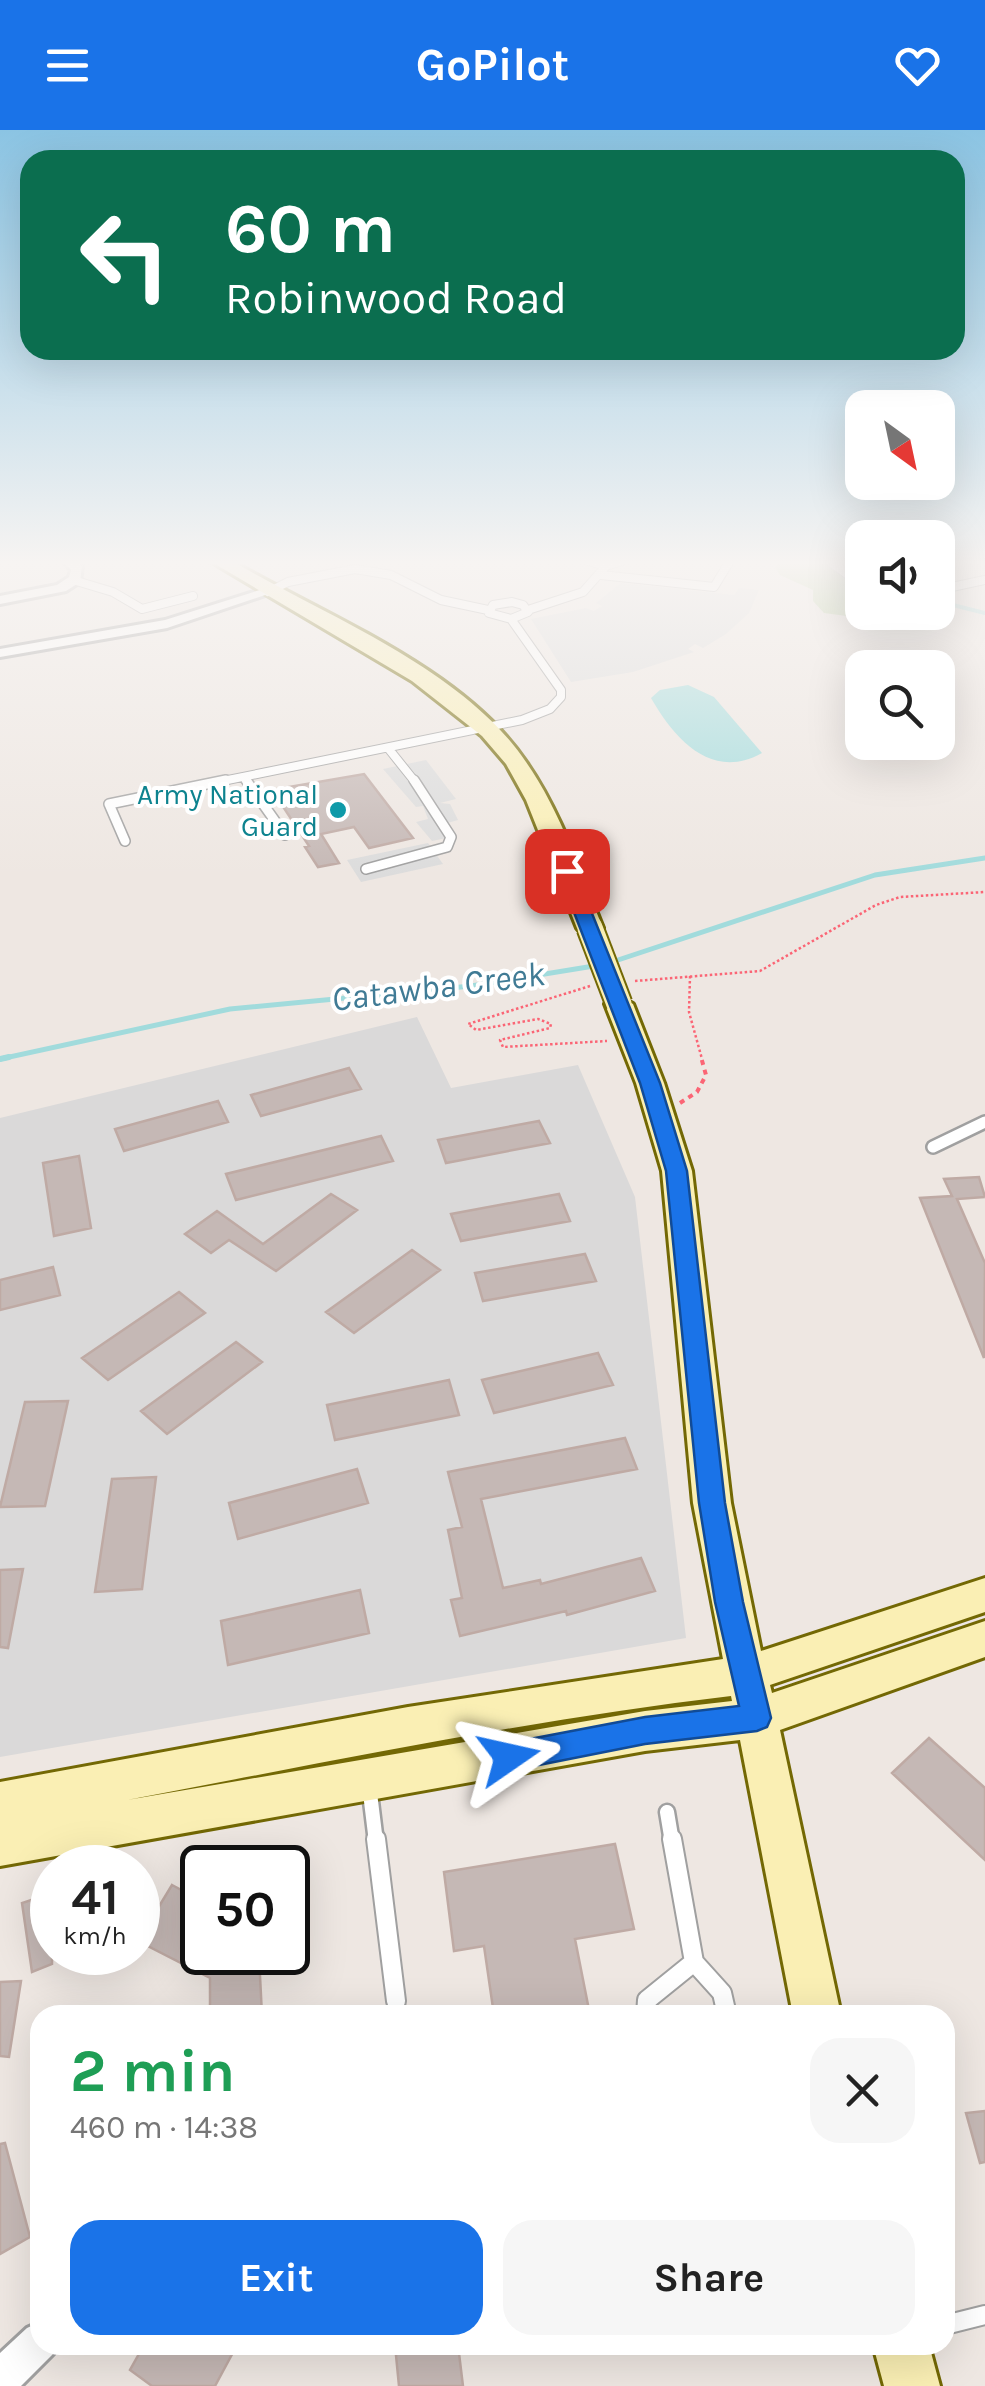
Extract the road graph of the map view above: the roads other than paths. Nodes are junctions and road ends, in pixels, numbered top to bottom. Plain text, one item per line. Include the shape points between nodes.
1 (400, 666) edge
2 (545, 666) edge
3 (487, 727) junction
4 (388, 748) junction
5 (244, 777) junction
6 (284, 835) dead end
7 (126, 840) dead end
8 (366, 869) dead end
9 (985, 1122) edge
10 (934, 1147) dead end
11 (985, 1595) edge
12 (985, 1639) edge
13 (746, 1675) junction
14 (757, 1718) junction
15 (368, 1781) junction
16 (0, 1803) edge
17 (666, 1812) dead end
18 (0, 1844) edge
19 (694, 1962) junction
20 (396, 2001) dead end
21 (647, 2005) edge
22 (725, 2005) edge
23 (815, 2005) edge
24 (985, 2315) edge
25 (955, 2322) edge
26 (30, 2350) edge
27 (903, 2355) edge
28 (0, 2380) edge
29 (912, 2386) edge

1 - 3 main road
2 - 3 lane via 561,690 550,709
3 - 4 lane
3 - 13 main road, bridge via 532,790 617,990 660,1113 682,1202 712,1503
4 - 5 lane
4 - 8 lane via 451,837 448,847 430,855
5 - 6 lane
5 - 7 lane via 109,804
9 - 10 lane
11 - 13 main road
12 - 14 main road
13 - 14 main road
13 - 16 main road via 408,1727
14 - 15 main road via 645,1730
14 - 23 main road
15 - 18 main road
15 - 20 lane
17 - 19 lane
19 - 21 lane
19 - 22 lane
24 - 25 lane
26 - 28 street
27 - 29 main road

